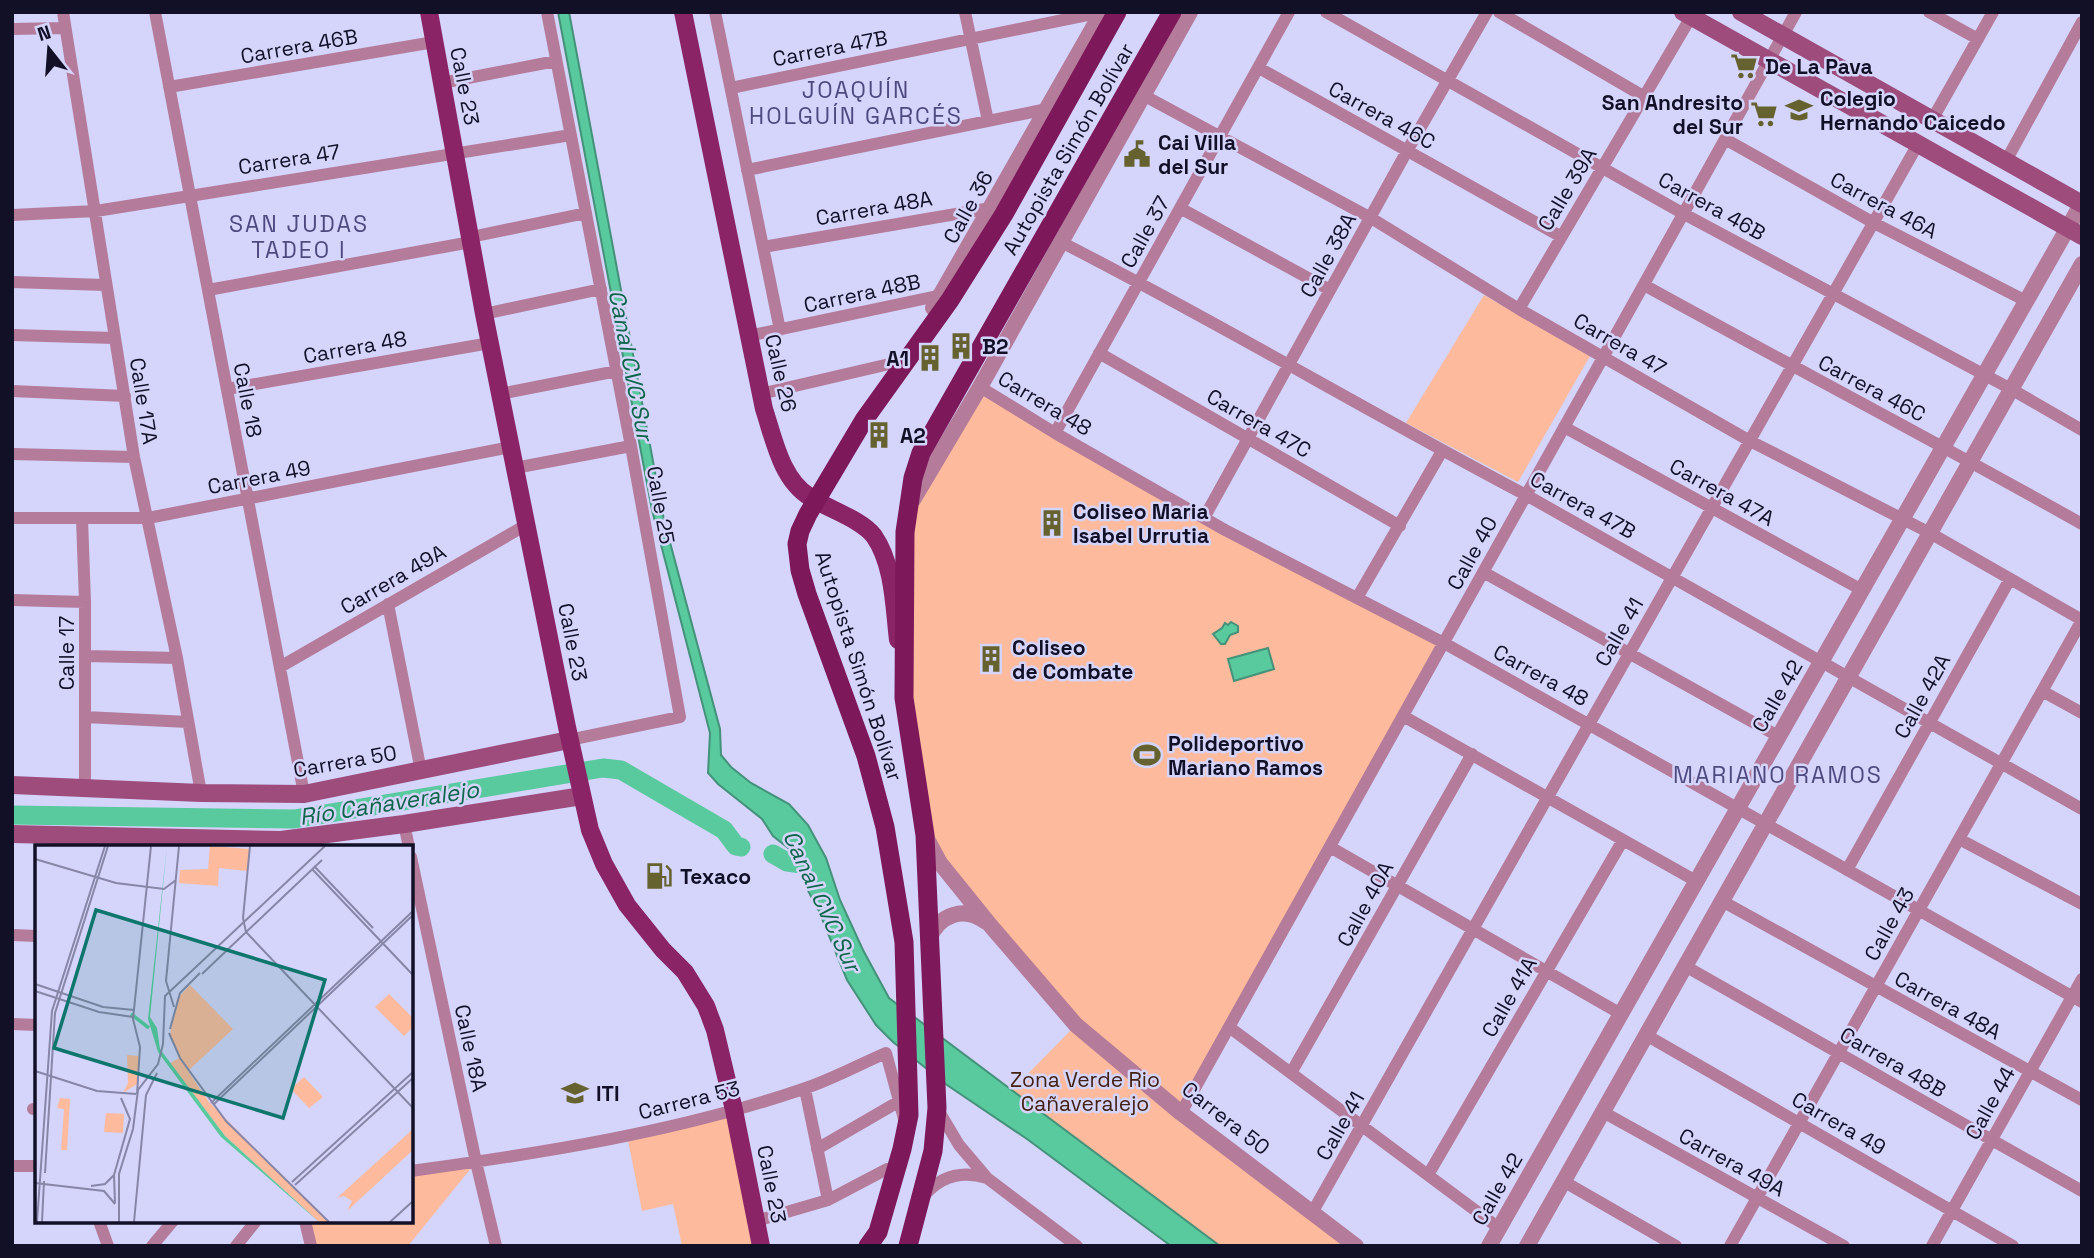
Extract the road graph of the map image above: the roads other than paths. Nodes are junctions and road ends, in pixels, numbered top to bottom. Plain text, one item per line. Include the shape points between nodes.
1 (63, 12) edge
2 (155, 12) edge
3 (429, 12) edge
4 (547, 12) edge
5 (683, 12) edge
6 (715, 12) edge
7 (965, 12) edge
8 (1102, 12) edge
9 (1117, 12) edge
10 (1172, 12) edge
11 (1190, 12) edge
12 (1289, 12) edge
13 (1326, 12) edge
14 (1487, 12) edge
15 (1499, 12) edge
16 (1741, 12) edge
17 (1796, 12) edge
18 (1929, 12) edge
19 (1993, 12) edge
20 (1687, 15) edge
21 (2082, 22) edge
22 (65, 28) junction
23 (12, 29) edge
24 (1783, 36) junction
25 (971, 39) junction
26 (1978, 39) junction
27 (434, 43) junction
28 (556, 61) junction
29 (1769, 61) junction
30 (1259, 68) junction
31 (1448, 80) junction
32 (442, 83) junction
33 (169, 87) junction
34 (731, 88) junction
35 (1143, 95) junction
36 (1643, 96) junction
37 (1047, 109) junction
38 (1933, 120) junction
39 (988, 121) junction
40 (571, 135) junction
41 (1220, 136) junction
42 (1725, 139) junction
43 (1918, 144) junction
44 (1407, 151) junction
45 (455, 153) junction
46 (2006, 161) junction
47 (1603, 167) junction
48 (747, 170) junction
49 (190, 195) junction
50 (2082, 204) edge
51 (991, 208) junction
52 (1180, 208) junction
53 (96, 211) junction
54 (586, 213) junction
55 (1684, 214) junction
56 (12, 215) edge
57 (1371, 218) junction
58 (1874, 223) junction
59 (2075, 232) edge
60 (1560, 236) junction
61 (471, 240) junction
62 (1061, 242) junction
63 (763, 247) junction
64 (2082, 264) edge
65 (12, 282) edge
66 (1139, 282) junction
67 (105, 285) junction
68 (1644, 285) junction
69 (601, 289) junction
70 (208, 290) junction
71 (1330, 290) junction
72 (1833, 293) junction
73 (942, 295) junction
74 (2026, 301) junction
75 (1519, 309) junction
76 (484, 314) junction
77 (779, 330) junction
78 (12, 335) edge
79 (748, 337) junction
80 (114, 338) junction
81 (490, 343) junction
82 (1099, 353) junction
83 (1604, 356) junction
84 (898, 362) junction
85 (1288, 365) junction
86 (1792, 367) junction
87 (617, 371) junction
88 (1984, 376) junction
89 (980, 387) junction
90 (227, 389) junction
91 (2011, 389) junction
92 (12, 391) edge
93 (500, 394) junction
94 (760, 394) junction
95 (125, 396) junction
96 (864, 419) junction
97 (1564, 427) junction
98 (2082, 430) edge
99 (1055, 433) junction
100 (1247, 438) junction
101 (1750, 441) junction
102 (631, 446) junction
103 (511, 447) junction
104 (1943, 447) junction
105 (1442, 451) junction
106 (12, 454) edge
107 (134, 457) junction
108 (1971, 461) junction
109 (515, 468) junction
110 (1527, 495) junction
111 (248, 500) junction
112 (816, 500) junction
113 (1712, 508) junction
114 (909, 509) junction
115 (838, 511) junction
116 (12, 518) edge
117 (148, 518) junction
118 (1204, 518) junction
119 (82, 519) junction
120 (1902, 519) junction
121 (803, 523) junction
122 (2082, 524) edge
123 (526, 525) junction
124 (1400, 526) junction
125 (1930, 533) junction
126 (1483, 572) junction
127 (1672, 578) junction
128 (2010, 579) junction
129 (1862, 590) junction
130 (1357, 598) junction
131 (12, 600) edge
132 (85, 602) junction
133 (388, 604) junction
134 (2082, 620) edge
135 (1444, 643) junction
136 (1630, 652) junction
137 (85, 656) junction
138 (177, 658) junction
139 (1821, 662) junction
140 (280, 667) junction
141 (1848, 678) junction
142 (2042, 691) junction
143 (904, 698) junction
144 (2082, 713) edge
145 (1403, 716) junction
146 (85, 717) junction
147 (680, 717) joint
148 (188, 722) junction
149 (1929, 723) junction
150 (1589, 724) junction
151 (1778, 736) junction
152 (571, 745) junction
153 (1472, 754) junction
154 (2002, 762) junction
155 (421, 771) junction
156 (12, 785) edge
157 (85, 787) junction
158 (581, 790) junction
159 (201, 793) junction
160 (304, 794) junction
161 (1548, 797) junction
162 (1738, 808) junction
163 (2082, 808) edge
164 (404, 824) junction
165 (1765, 824) junction
166 (12, 834) edge
167 (925, 835) junction
168 (1623, 839) junction
169 (1959, 839) junction
170 (88, 841) edge
171 (250, 844) edge
172 (409, 845) edge
173 (1330, 847) junction
174 (413, 866) edge
175 (1847, 870) junction
176 (1696, 881) junction
177 (1397, 886) junction
178 (1722, 901) junction
179 (2082, 904) edge
180 (1919, 910) junction
181 (990, 925) junction
182 (1473, 929) junction
183 (12, 935) edge
184 (35, 936) edge
185 (929, 939) junction
186 (1685, 966) junction
187 (1546, 971) junction
188 (2082, 979) edge
189 (1875, 987) junction
190 (2077, 999) edge
191 (1620, 1014) junction
192 (12, 1024) edge
193 (35, 1025) edge
194 (1229, 1027) junction
195 (1646, 1035) junction
196 (1838, 1053) junction
197 (2029, 1072) junction
198 (1291, 1073) junction
199 (804, 1089) junction
200 (937, 1099) junction
201 (2082, 1100) edge
202 (898, 1102) junction
203 (734, 1110) junction
204 (1603, 1112) junction
205 (1181, 1113) junction
206 (1799, 1122) junction
207 (1362, 1126) junction
208 (907, 1130) junction
209 (1991, 1139) junction
210 (817, 1149) junction
211 (476, 1162) junction
212 (12, 1166) edge
213 (35, 1166) edge
214 (895, 1170) junction
215 (413, 1171) edge
216 (1428, 1175) junction
217 (987, 1178) junction
218 (1563, 1181) junction
219 (2082, 1191) edge
220 (922, 1198) junction
221 (1757, 1198) junction
222 (828, 1200) junction
223 (1951, 1210) junction
224 (1312, 1213) junction
225 (756, 1221) junction
226 (100, 1223) edge
227 (171, 1223) edge
228 (254, 1223) edge
229 (305, 1223) edge
230 (1499, 1228) junction
231 (870, 1241) edge
232 (108, 1246) edge
233 (152, 1246) edge
234 (236, 1246) edge
235 (311, 1246) edge
236 (496, 1246) edge
237 (761, 1246) edge
238 (908, 1246) edge
239 (1077, 1246) edge
240 (1356, 1246) edge
241 (1489, 1246) edge
242 (1527, 1246) edge
243 (1676, 1246) edge
244 (1730, 1246) edge
245 (1844, 1246) edge
246 (1931, 1246) edge
247 (2013, 1246) edge

1 - 22 street, Calle 17A
2 - 33 street, Calle 18
3 - 27 main road, Calle 23
4 - 28 street, Calle 25
5 - 79 main road, Calle 26
6 - 34 street, Calle 26
7 - 25 street
8 - 25 street, Carrera 47B
8 - 37 street, Calle 36
9 - 96 highway, Autopista Simón Bolívar via 1004,214 950,300
10 - 114 highway, Autopista Simón Bolívar via 921,453
11 - 35 street
12 - 30 street, Calle 37
13 - 31 street, Carrera 46B
14 - 31 street, Calle 38A
15 - 36 street
16 - 24 main road
17 - 24 street, Calle 40
18 - 26 street
19 - 26 street
20 - 29 main road
20 - 36 street, Calle 39A
21 - 46 street
22 - 23 street
22 - 53 street, Calle 17A
24 - 29 street, Calle 40
24 - 38 main road
25 - 34 street, Carrera 47B
25 - 39 street
26 - 38 street
27 - 32 main road, Calle 23
27 - 33 street, Carrera 46B
28 - 32 street
28 - 40 street, Calle 25
29 - 42 street, Calle 40
29 - 43 main road
30 - 41 street, Calle 37
30 - 44 street, Carrera 46C
31 - 44 street, Calle 38A
31 - 47 street, Carrera 46B
32 - 45 main road, Calle 23
33 - 49 street, Calle 18
34 - 48 street, Calle 26
35 - 41 street, Carrera 47
35 - 62 street
36 - 47 street, Calle 39A
37 - 39 street
37 - 51 street, Calle 36
38 - 46 main road
39 - 48 street
40 - 45 street, Carrera 47
40 - 54 street, Calle 25
41 - 52 street, Calle 37
41 - 57 street, Carrera 47
42 - 55 street, Calle 40
42 - 58 street, Carrera 46A
43 - 58 street, Calle 41
43 - 59 main road
44 - 57 street, Calle 38A
44 - 60 street, Carrera 46C
45 - 49 street, Carrera 47
45 - 61 main road, Calle 23
46 - 50 main road
47 - 55 street, Carrera 46B
47 - 60 street, Calle 39A
48 - 63 street, Calle 26
49 - 53 street, Carrera 47
49 - 70 street, Calle 18
50 - 59 street, Calle 42
51 - 63 street, Carrera 48A
51 - 73 street, Calle 36
52 - 66 street, Calle 37
52 - 71 street
53 - 56 street, Carrera 47
53 - 67 street, Calle 17A
54 - 61 street
54 - 69 street, Calle 25
55 - 68 street, Calle 40
55 - 72 street, Carrera 46B
57 - 71 street, Calle 38A
57 - 75 street, Carrera 47
58 - 72 street, Calle 41
58 - 74 street, Carrera 46A
59 - 74 street, Calle 42
60 - 75 street, Calle 39A
61 - 70 street
61 - 76 main road, Calle 23
62 - 66 street, Carrera 47B
62 - 89 street
63 - 77 street, Calle 26
64 - 91 street
65 - 67 street
66 - 82 street, Calle 37
66 - 85 street, Carrera 47B
67 - 80 street, Calle 17A
68 - 83 street, Calle 40
68 - 86 street, Carrera 46C
69 - 76 street
69 - 87 street, Calle 25
70 - 90 street, Calle 18
71 - 85 street, Calle 38A
72 - 86 street, Calle 41
72 - 88 street, Carrera 46B
73 - 77 street, Carrera 48B
73 - 84 street, Calle 36
74 - 88 street, Calle 42
75 - 83 street, Carrera 47
76 - 81 main road, Calle 23
77 - 79 street, Carrera 48B
78 - 80 street
79 - 94 main road, Calle 26
80 - 95 street, Calle 17A
81 - 90 street, Carrera 48
81 - 93 main road, Calle 23
82 - 99 street, Calle 37
82 - 100 street, Carrera 47C
83 - 97 street, Calle 40
83 - 101 street, Carrera 47
84 - 94 street
84 - 96 street, Calle 36
85 - 100 street, Calle 38A
85 - 105 street, Carrera 47B
86 - 101 street, Calle 41
86 - 104 street, Carrera 46C
87 - 93 street
87 - 102 street, Calle 25
88 - 91 street, Carrera 46B
88 - 104 street, Calle 42
89 - 99 street, Carrera 48
89 - 114 street
90 - 111 street, Calle 18
91 - 98 street, Carrera 46B
91 - 108 street
92 - 95 street
93 - 103 main road, Calle 23
94 - 112 main road, Calle 26 via 783,465 792,481
95 - 107 street, Calle 17A
96 - 112 highway, Autopista Simón Bolívar
97 - 110 street, Calle 40
97 - 113 street, Carrera 47A
99 - 118 street, Carrera 48
100 - 118 street, Calle 38A
100 - 124 street, Carrera 47C
101 - 113 street, Calle 41
101 - 120 street, Carrera 47
102 - 109 street
102 - 147 street, Calle 25
103 - 109 main road, Calle 23
103 - 111 street, Carrera 49
104 - 108 street, Carrera 46C
104 - 120 street, Calle 42
105 - 110 street, Carrera 47B
105 - 124 street
106 - 107 street
107 - 117 street, Calle 17A
108 - 122 street, Carrera 46C
108 - 125 street
109 - 123 main road, Calle 23
110 - 126 street, Calle 40
110 - 127 street, Carrera 47B
111 - 117 street, Carrera 49
111 - 140 street, Calle 18
112 - 115 main road, Calle 26
112 - 121 highway, Autopista Simón Bolívar
113 - 127 street, Calle 41
113 - 129 street, Carrera 47A
114 - 143 highway, Autopista Simón Bolívar
115 - 121 main road
115 - 143 main road, Calle 26 via 872,533 886,563
116 - 119 street, Carrera 49
117 - 119 street, Carrera 49
117 - 138 street, Calle 17A
118 - 130 street, Carrera 48
119 - 132 street, Calle 17
120 - 125 street, Carrera 47
120 - 129 street, Calle 42
121 - 208 highway, Autopista Simón Bolívar via 797,544 800,570 866,757 885,827 904,942
123 - 133 street, Carrera 49A
123 - 152 main road, Calle 23
124 - 130 street
125 - 128 street, Carrera 47
125 - 141 street
126 - 135 street, Calle 40
126 - 136 street
127 - 136 street, Calle 41
127 - 139 street, Carrera 47B
128 - 134 street, Carrera 47
128 - 149 street, Calle 42A
129 - 139 street, Calle 42
130 - 135 street, Carrera 48
131 - 132 street
132 - 137 street, Calle 17
133 - 140 street, Carrera 49A
133 - 155 street
134 - 142 street, Calle 43
135 - 145 street, Calle 40
135 - 150 street, Carrera 48
136 - 150 street, Calle 41
136 - 151 street
137 - 138 street
137 - 146 street, Calle 17
138 - 148 street, Calle 17A
139 - 141 street, Carrera 47B
139 - 151 street, Calle 42
140 - 160 street, Calle 18
141 - 149 street, Carrera 47B
141 - 165 street
142 - 144 street
142 - 154 street, Calle 43
143 - 167 highway, Autopista Simón Bolívar
145 - 153 street
145 - 173 street, Calle 40
146 - 148 street
146 - 157 street, Calle 17
147 - 152 street, Carrera 50
148 - 159 street, Calle 17A
149 - 154 street, Carrera 47B
149 - 175 street, Calle 42A
150 - 161 street, Calle 41
150 - 162 street, Carrera 48
151 - 162 street, Calle 42
152 - 155 main road, Carrera 50
152 - 158 main road, Calle 23
153 - 161 street
153 - 177 street, Calle 40A
154 - 163 street, Carrera 47B
154 - 169 street, Calle 43
155 - 160 main road, Carrera 50
156 - 157 main road, Carrera 50
157 - 159 main road, Carrera 50
158 - 164 main road
158 - 203 main road, Calle 23 via 590,830 614,884 685,972 706,1006
159 - 160 main road, Carrera 50
161 - 168 street
161 - 182 street, Calle 41
162 - 165 street, Carrera 48
162 - 176 street, Calle 42
164 - 171 main road
164 - 172 street
165 - 175 street, Carrera 48
165 - 178 street
166 - 170 main road
167 - 181 street, Carrera 50 via 932,852
167 - 185 highway, Autopista Simón Bolívar
168 - 176 street
168 - 187 street, Calle 41A
169 - 179 street
169 - 180 street, Calle 43
170 - 171 main road
173 - 177 street
173 - 194 street, Calle 40
174 - 211 street, Calle 18A
175 - 180 street, Carrera 48
176 - 191 street, Calle 42
177 - 182 street
177 - 198 street, Calle 40A
178 - 186 street
178 - 189 street, Carrera 48A
180 - 189 street, Calle 43
180 - 190 street, Carrera 48
181 - 185 street, Carrera 50 via 960,913 940,921
181 - 205 street, Carrera 50 via 1076,1025
182 - 187 street
182 - 207 street, Calle 41
183 - 184 street
185 - 200 highway, Autopista Simón Bolívar
186 - 195 street
186 - 196 street, Carrera 48B
187 - 191 street
187 - 216 street, Calle 41A
188 - 190 street, Calle 44
189 - 196 street, Calle 43
189 - 197 street, Carrera 48A
190 - 197 street, Calle 44
191 - 230 street, Calle 42
192 - 193 street
194 - 198 street
194 - 205 street, Calle 40
195 - 204 street
195 - 206 street, Carrera 49
196 - 206 street, Calle 43
196 - 209 street, Carrera 48B
197 - 201 street, Carrera 48A
197 - 209 street, Calle 44
198 - 207 street
199 - 202 street, Carrera 53 via 886,1053
199 - 203 street, Carrera 53
199 - 210 street
200 - 217 street via 959,1145
200 - 220 highway, Autopista Simón Bolívar via 933,1151
202 - 208 street
202 - 210 street
203 - 211 street, Carrera 53
203 - 225 main road, Calle 23
204 - 218 street
204 - 221 street, Carrera 49A
205 - 224 street, Carrera 50
206 - 221 street, Calle 43
206 - 223 street, Carrera 49
207 - 216 street
207 - 224 street, Calle 41
208 - 214 highway, Autopista Simón Bolívar
209 - 219 street, Carrera 48B
209 - 223 street, Calle 44
210 - 222 street
211 - 215 street, Carrera 53
211 - 236 street, Calle 18A
212 - 213 street
214 - 222 street via 887,1169
214 - 231 highway, Autopista Simón Bolívar
216 - 230 street
217 - 220 street via 951,1176
217 - 239 street
218 - 242 street
218 - 243 street
220 - 238 highway, Autopista Simón Bolívar
221 - 244 street, Calle 43
221 - 245 street, Carrera 49A
222 - 225 street
223 - 246 street, Calle 44
223 - 247 street, Carrera 49
224 - 240 street, Carrera 50
225 - 237 main road, Calle 23
226 - 232 street
227 - 233 street
228 - 234 street
229 - 235 street
230 - 241 street, Calle 42

